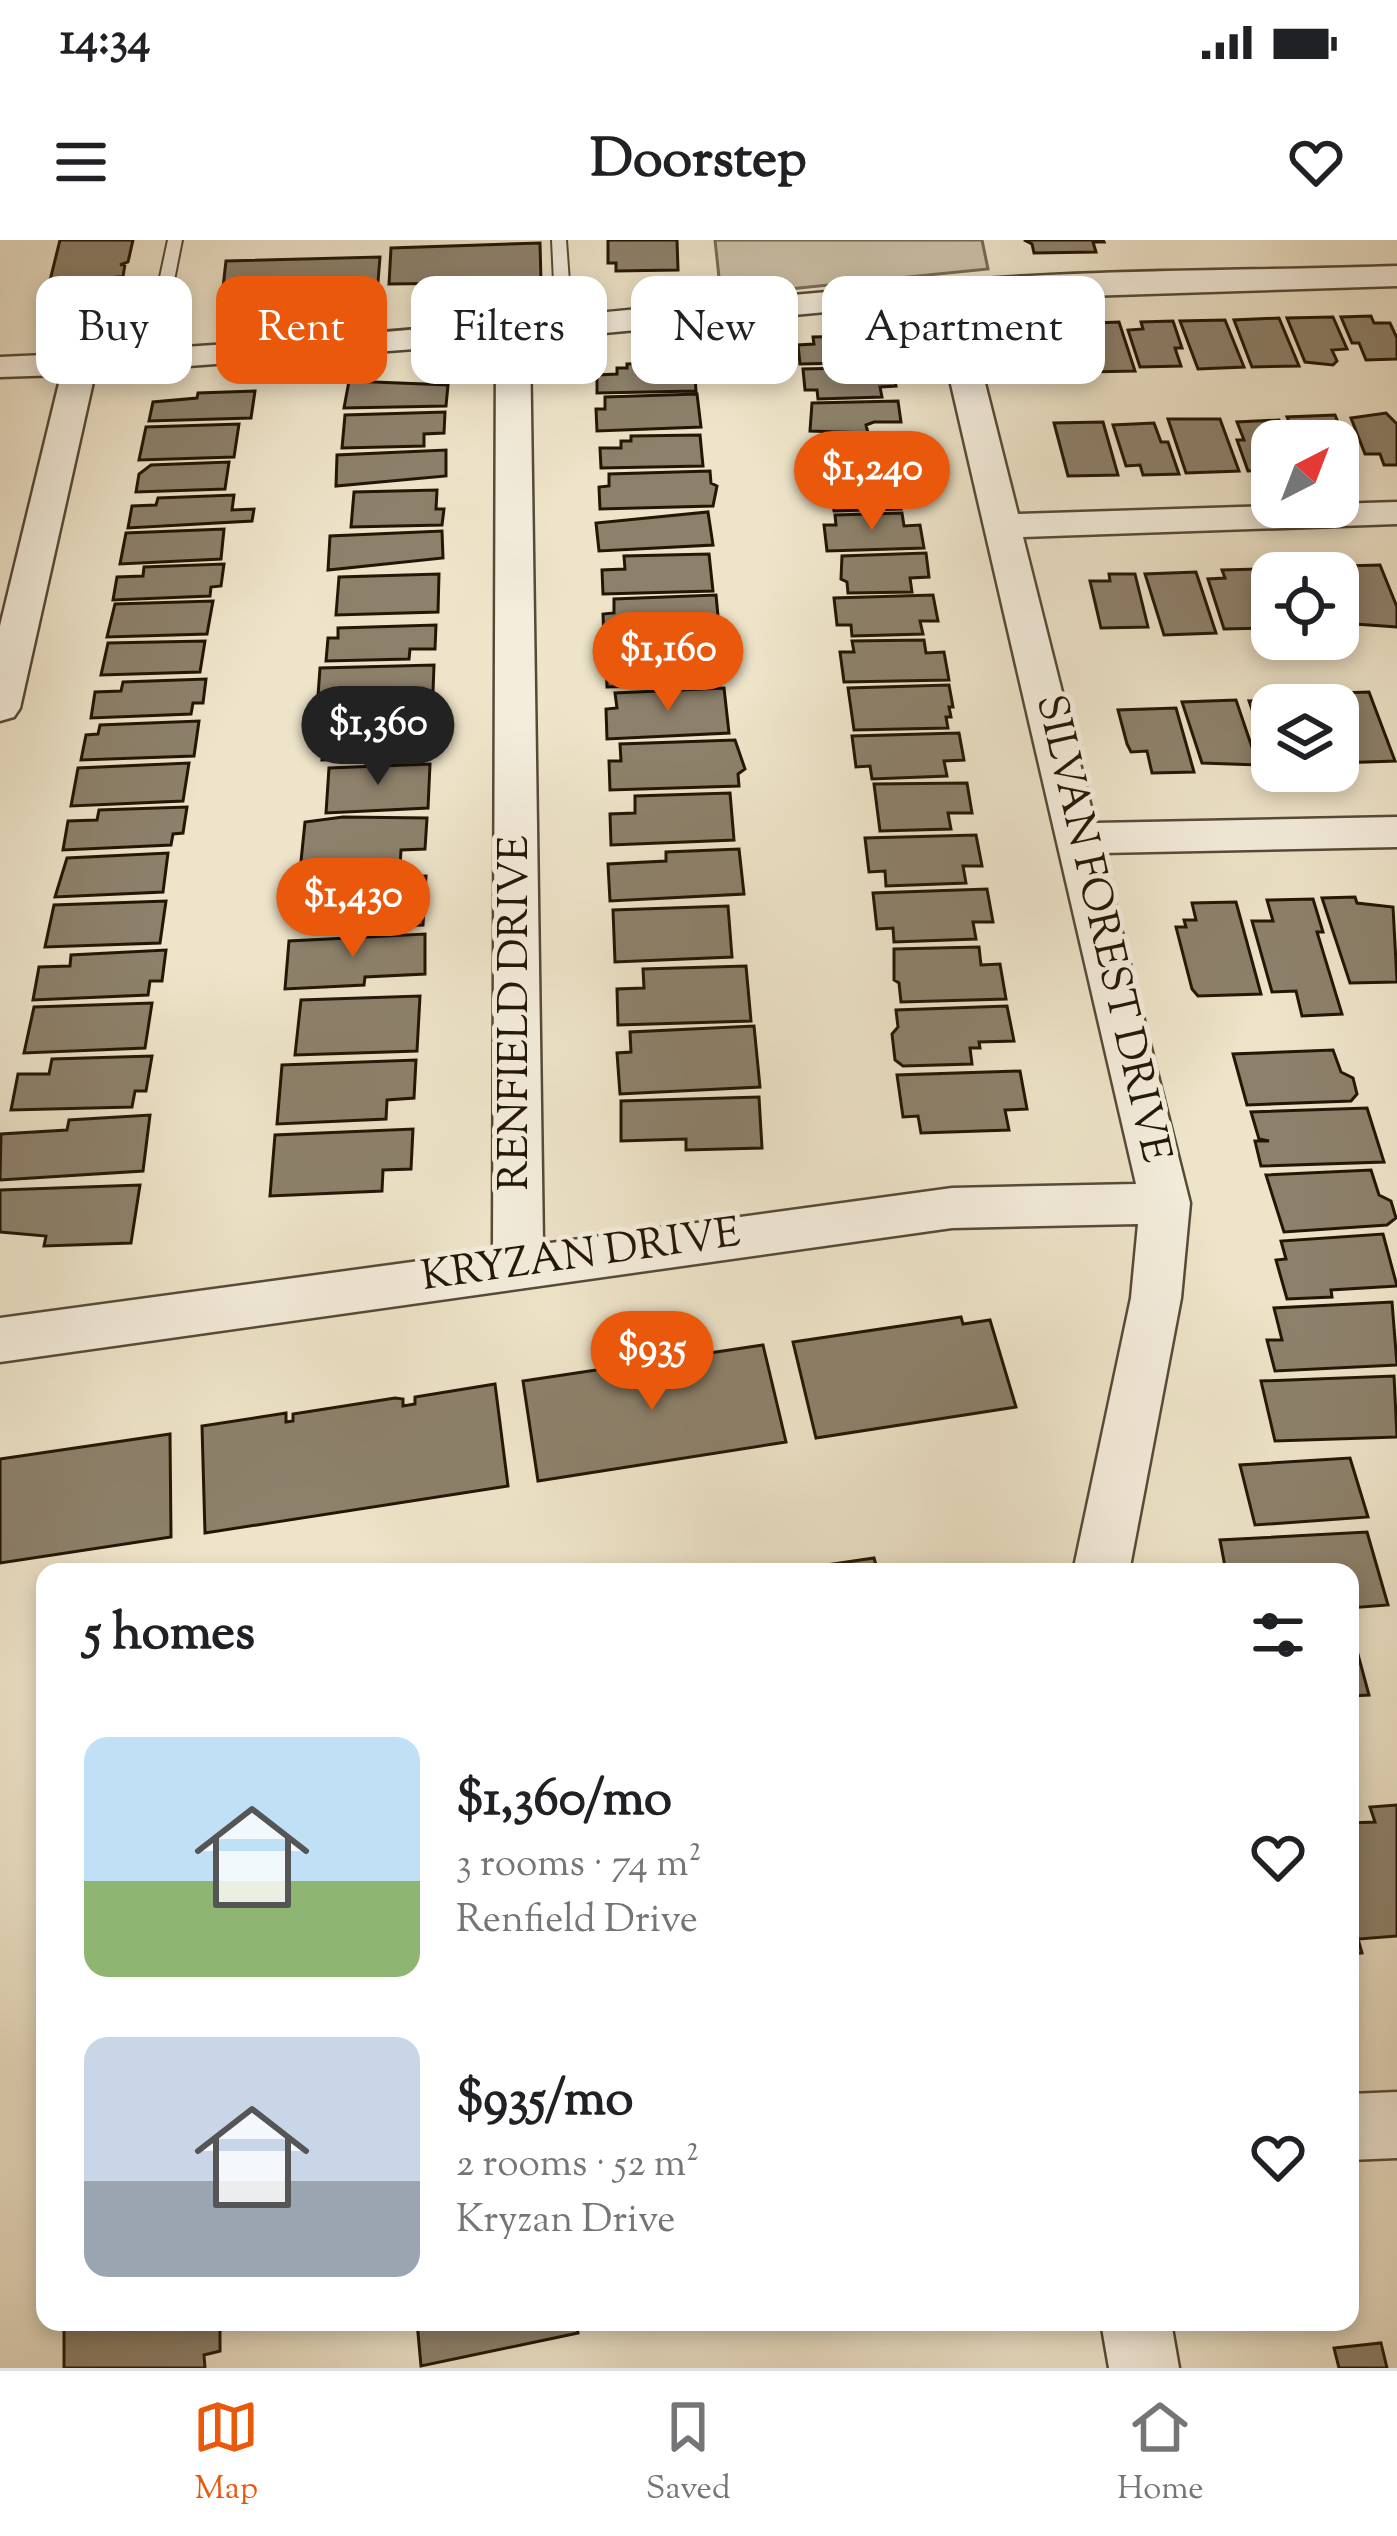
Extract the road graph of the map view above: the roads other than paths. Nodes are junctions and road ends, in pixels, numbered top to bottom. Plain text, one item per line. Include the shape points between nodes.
1 (175, 240) edge
2 (559, 240) edge
3 (168, 276) edge
4 (561, 276) edge
5 (1101, 276) edge
6 (1397, 276) edge
7 (822, 304) edge
8 (607, 321) edge
9 (411, 339) edge
10 (192, 357) edge
11 (36, 365) edge
12 (0, 367) edge
13 (76, 384) edge
14 (513, 384) edge
15 (969, 384) edge
16 (1397, 513) edge
17 (1004, 526) junction
18 (0, 708) edge
19 (1397, 832) edge
20 (1081, 838) junction
21 (1165, 1203) junction
22 (518, 1265) junction
23 (0, 1340) edge
24 (1103, 1563) edge
25 (1397, 2125) edge
26 (1359, 2127) edge
27 (1138, 2331) edge
28 (1144, 2368) edge

1 - 3 lane
2 - 4 lane
5 - 6 street via 1183,268
7 - 8 street
9 - 10 street
11 - 12 street
13 - 18 street
14 - 22 street, RENFIELD DRIVE
15 - 17 street, SILVAN FOREST DRIVE
16 - 17 street
17 - 20 street, SILVAN FOREST DRIVE
19 - 20 street
20 - 21 street, SILVAN FOREST DRIVE
21 - 22 street, KRYZAN DRIVE via 952,1208
21 - 24 street, SILVAN FOREST DRIVE via 1156,1298
22 - 23 street, KRYZAN DRIVE
25 - 26 street
27 - 28 street

